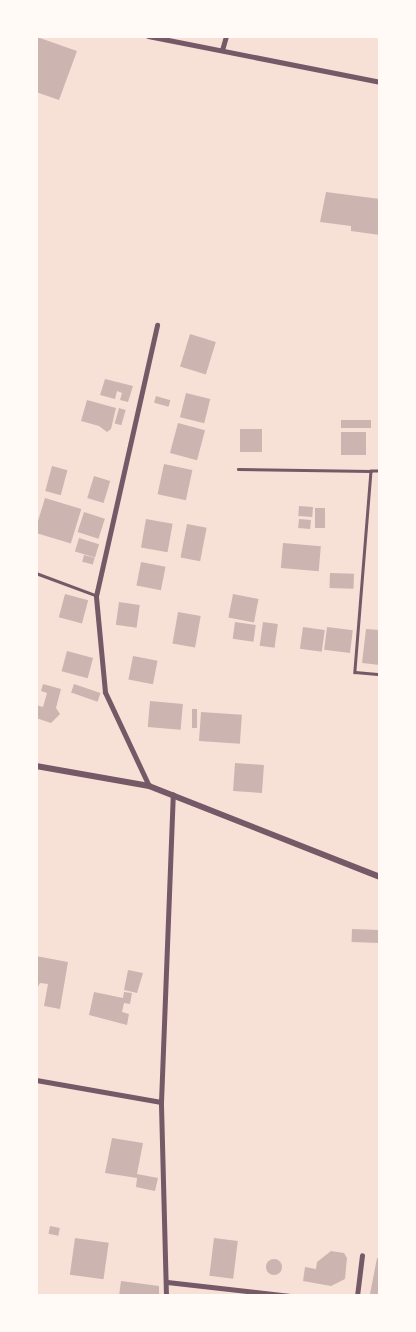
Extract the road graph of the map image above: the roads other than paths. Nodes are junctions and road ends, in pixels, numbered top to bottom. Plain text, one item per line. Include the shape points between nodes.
1 (148, 36) edge
2 (226, 36) edge
3 (222, 50) junction
4 (380, 82) edge
5 (157, 325) dead end
6 (238, 469) dead end
7 (371, 471) junction
8 (380, 471) edge
9 (36, 573) edge
10 (96, 596) junction
11 (380, 674) edge
12 (36, 766) edge
13 (149, 786) junction
14 (173, 794) junction
15 (380, 877) edge
16 (36, 1080) edge
17 (161, 1102) junction
18 (362, 1255) dead end
19 (167, 1282) junction
20 (166, 1296) edge
21 (290, 1296) edge
22 (357, 1296) edge

1 - 3 street
2 - 3 street
3 - 4 street
5 - 10 street
6 - 7 lane
7 - 8 lane
7 - 11 lane via 355,672
9 - 10 lane
10 - 13 street via 105,692
12 - 13 street
13 - 14 street
14 - 15 street
14 - 17 street
16 - 17 street
17 - 19 street
18 - 22 street
19 - 20 street
19 - 21 street

